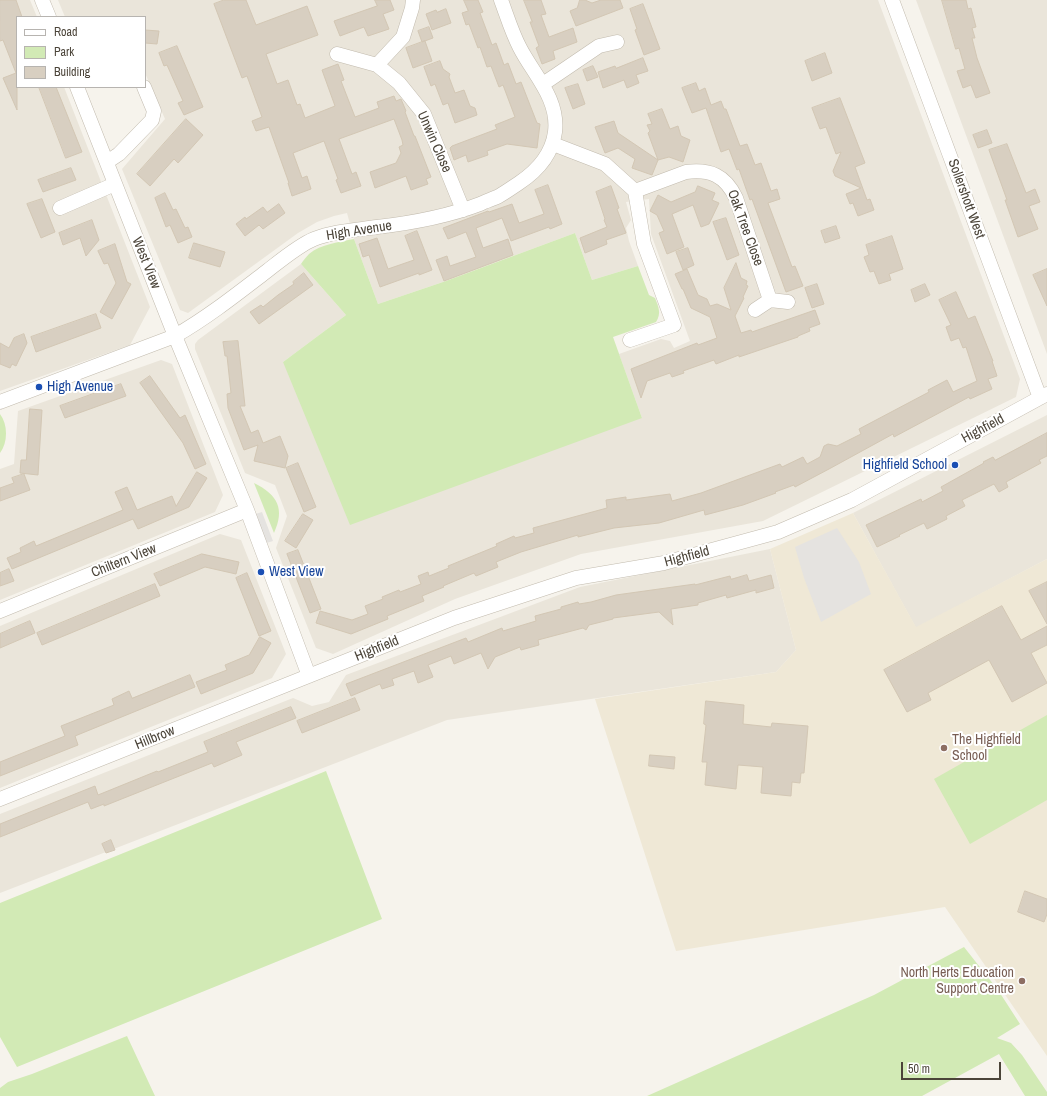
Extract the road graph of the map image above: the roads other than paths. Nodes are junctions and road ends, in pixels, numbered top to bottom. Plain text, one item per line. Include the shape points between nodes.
1 (42, 0) edge
2 (412, 0) edge
3 (501, 0) edge
4 (892, 0) edge
5 (49, 16) edge
6 (617, 42) dead end
7 (337, 54) dead end
8 (377, 66) junction
9 (543, 84) junction
10 (77, 88) edge
11 (144, 88) edge
12 (553, 144) junction
13 (107, 162) junction
14 (115, 184) junction
15 (635, 191) junction
16 (60, 208) dead end
17 (463, 210) junction
18 (770, 300) junction
19 (788, 302) dead end
20 (755, 310) dead end
21 (176, 336) junction
22 (630, 340) dead end
23 (1044, 396) edge
24 (0, 402) edge
25 (247, 510) junction
26 (0, 611) edge
27 (309, 676) junction
28 (0, 799) edge

1 - 5 street
2 - 8 street via 403,37
3 - 9 street, High Avenue via 516,41 529,66
4 - 23 street, Sollershott West
6 - 9 street via 599,46
7 - 8 street, Unwin Close
8 - 17 street, Unwin Close via 399,83 424,114
9 - 12 street, High Avenue via 553,106
10 - 13 street, West View
11 - 13 street via 154,111 152,120 119,154
12 - 15 street via 605,164
12 - 17 street, High Avenue via 548,155 525,178 498,197
13 - 14 street, West View
14 - 16 street
14 - 21 street, West View
15 - 18 street, Oak Tree Close via 694,171 719,176 732,189 736,198
15 - 22 street via 644,244 674,325
17 - 21 street, High Avenue via 425,220 342,231 314,239 201,321
18 - 19 street
18 - 20 street
21 - 24 street, High Avenue
21 - 25 street, West View
23 - 27 street, Highfield via 852,500 778,532 664,563 576,578 454,618
25 - 26 street, Chiltern View
25 - 27 street, West View
27 - 28 street, Hillbrow

